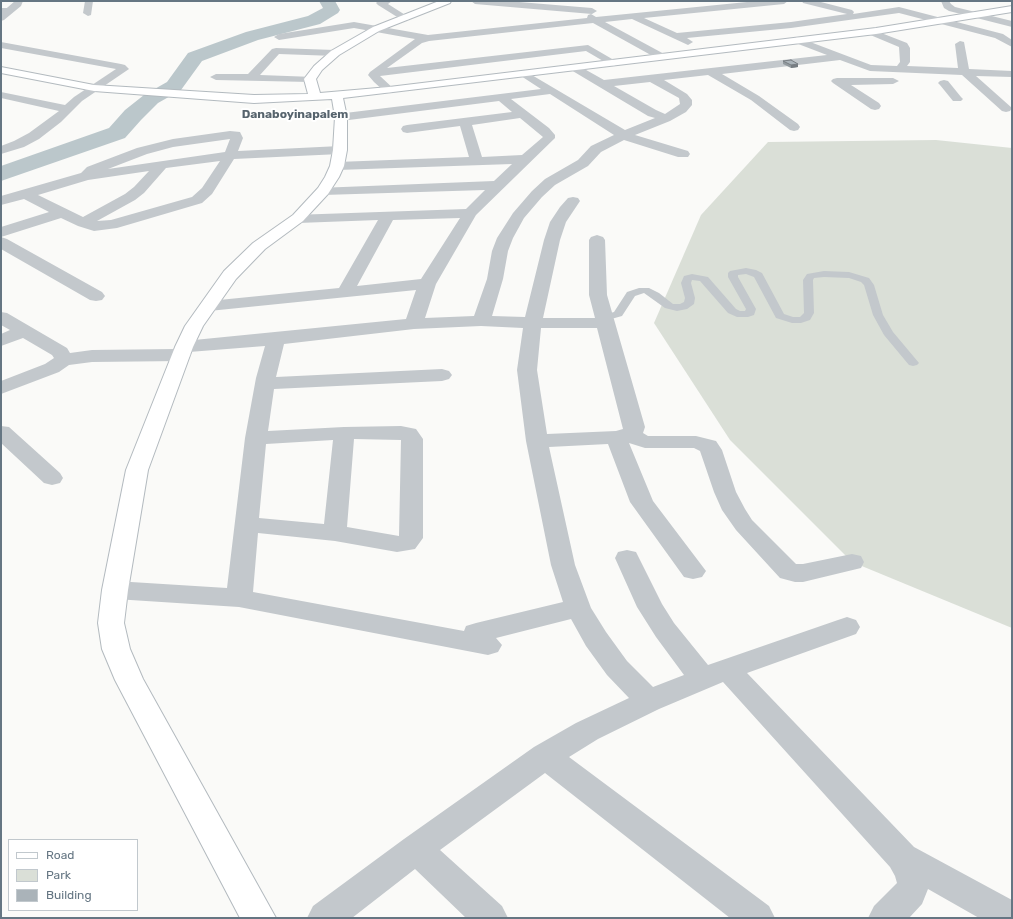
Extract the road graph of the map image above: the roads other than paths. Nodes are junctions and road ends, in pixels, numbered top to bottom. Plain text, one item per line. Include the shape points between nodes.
1 (19, 1) edge
2 (89, 1) edge
3 (447, 1) edge
4 (475, 1) edge
5 (806, 1) edge
6 (944, 1) edge
7 (382, 2) edge
8 (759, 2) edge
9 (525, 3) edge
10 (654, 3) dead end
11 (872, 4) dead end
12 (786, 5) edge
13 (1010, 9) edge
14 (1, 10) edge
15 (12, 10) junction
16 (898, 10) junction
17 (672, 12) junction
18 (88, 13) dead end
19 (596, 14) junction
20 (803, 14) dead end
21 (860, 15) junction
22 (974, 15) junction
23 (632, 16) junction
24 (1, 18) edge
25 (405, 18) junction
26 (826, 20) junction
27 (939, 21) junction
28 (1012, 24) edge
29 (376, 29) junction
30 (613, 31) junction
31 (598, 32) dead end
32 (716, 32) junction
33 (871, 32) junction
34 (675, 36) junction
35 (279, 37) dead end
36 (428, 38) junction
37 (572, 39) dead end
38 (356, 40) junction
39 (797, 40) junction
40 (960, 44) dead end
41 (1012, 44) edge
42 (1, 46) edge
43 (450, 46) dead end
44 (588, 48) junction
45 (705, 50) junction
46 (283, 51) junction
47 (334, 53) junction
48 (464, 53) dead end
49 (662, 57) junction
50 (840, 57) junction
51 (1012, 57) edge
52 (477, 61) junction
53 (614, 63) junction
54 (248, 65) dead end
55 (262, 66) junction
56 (575, 68) junction
57 (870, 68) junction
58 (900, 69) junction
59 (1, 70) edge
60 (709, 71) junction
61 (964, 71) junction
62 (375, 73) junction
63 (525, 74) junction
64 (838, 74) junction
65 (1012, 74) edge
66 (216, 78) dead end
67 (251, 78) junction
68 (651, 78) junction
69 (310, 79) junction
70 (905, 82) dead end
71 (603, 84) junction
72 (978, 85) junction
73 (94, 88) junction
74 (389, 90) junction
75 (550, 91) junction
76 (1, 95) edge
77 (501, 97) junction
78 (22, 99) junction
79 (957, 99) dead end
80 (331, 103) junction
81 (875, 106) dead end
82 (6, 108) dead end
83 (68, 108) junction
84 (1006, 108) dead end
85 (402, 110) junction
86 (522, 114) junction
87 (666, 118) junction
88 (465, 122) junction
89 (794, 126) dead end
90 (407, 129) junction
91 (625, 136) junction
92 (1, 150) edge
93 (683, 154) dead end
94 (230, 155) junction
95 (339, 158) junction
96 (526, 159) junction
97 (477, 161) junction
98 (414, 163) junction
99 (162, 165) junction
100 (86, 176) junction
101 (497, 185) junction
102 (323, 191) junction
103 (25, 194) junction
104 (1, 201) edge
105 (572, 201) dead end
106 (61, 212) junction
107 (470, 213) junction
108 (387, 217) junction
109 (298, 218) junction
110 (83, 223) junction
111 (1, 232) edge
112 (597, 240) dead end
113 (1, 242) edge
114 (427, 284) junction
115 (345, 292) junction
116 (96, 296) dead end
117 (209, 306) junction
118 (1, 318) edge
119 (604, 320) junction
120 (481, 321) junction
121 (533, 323) junction
122 (414, 324) junction
123 (24, 331) junction
124 (276, 339) junction
125 (1, 340) edge
126 (182, 351) junction
127 (64, 360) junction
128 (913, 363) dead end
129 (442, 375) dead end
130 (266, 383) junction
131 (1, 388) edge
132 (1, 432) edge
133 (344, 433) junction
134 (623, 436) junction
135 (256, 438) junction
136 (537, 441) junction
137 (52, 478) dead end
138 (246, 524) junction
139 (335, 533) junction
140 (627, 558) dead end
141 (852, 562) dead end
142 (693, 571) dead end
143 (115, 590) junction
144 (239, 598) junction
145 (578, 608) junction
146 (846, 626) dead end
147 (715, 674) junction
148 (649, 702) junction
149 (545, 756) junction
150 (416, 849) junction
151 (902, 857) junction
152 (258, 918) edge
153 (325, 918) edge
154 (490, 918) edge
155 (757, 918) edge
156 (886, 918) edge
157 (1012, 918) edge

1 - 15 street
2 - 18 street
3 - 25 street
4 - 9 street
5 - 21 street
6 - 22 street via 952,9
7 - 25 street
8 - 12 street
8 - 17 street
9 - 19 street
10 - 17 street
11 - 16 street
13 - 22 street
14 - 15 lane
15 - 24 street
16 - 21 street
16 - 27 street
17 - 23 street
17 - 32 street
19 - 23 street
19 - 30 street
19 - 36 street
20 - 26 street
21 - 26 street
22 - 27 street
22 - 28 street
23 - 34 street
25 - 29 street
26 - 32 street
27 - 33 street
27 - 41 street via 999,36
29 - 35 street via 350,26
29 - 36 street
29 - 38 street
30 - 31 street
30 - 49 street
32 - 34 street
33 - 39 street
33 - 58 street via 905,48 905,62
34 - 45 street
36 - 43 street
36 - 62 street via 418,41
37 - 44 street
38 - 46 street via 309,38 293,42
38 - 47 street
39 - 45 street
39 - 50 street
40 - 61 street
41 - 51 street
42 - 73 street via 124,68 123,72
44 - 52 street
44 - 53 street
45 - 49 street
46 - 47 street
46 - 55 street via 274,52
47 - 69 street
48 - 52 street
49 - 53 street
50 - 57 street
50 - 60 street
52 - 62 street
53 - 56 street
54 - 55 street
55 - 67 street
56 - 63 street
56 - 71 street
57 - 58 street
57 - 64 street
58 - 61 street
59 - 73 street
60 - 68 street
60 - 89 street
61 - 65 street
61 - 72 street
62 - 74 street via 378,80
63 - 74 street
63 - 75 street
64 - 70 street
64 - 81 street
66 - 67 street
67 - 69 street
68 - 71 street
68 - 87 street via 686,100 686,105 682,109
69 - 80 street
71 - 87 street via 652,113
72 - 79 street via 940,83
72 - 84 street
73 - 80 street
73 - 83 street
74 - 80 street
75 - 77 street
75 - 91 street
76 - 78 street
77 - 85 street
77 - 86 street
78 - 82 street
78 - 83 street
80 - 85 street
80 - 95 street
83 - 92 street via 34,136
85 - 90 street
86 - 88 street
86 - 96 street via 549,135 549,138
87 - 91 street
88 - 90 street
88 - 97 street
90 - 98 street
91 - 93 street
91 - 120 street via 596,149 578,166 550,182 518,216 500,251 495,279
94 - 95 street via 302,152
94 - 99 street
94 - 100 street via 237,138 235,135 186,141 142,151 92,170
94 - 110 street via 207,191 197,200 112,225 94,226
95 - 98 street
95 - 102 street
96 - 97 street
96 - 101 street
97 - 98 street
99 - 100 street
99 - 110 street via 130,197
100 - 103 street
101 - 102 street
101 - 107 street
102 - 109 street
103 - 104 street
103 - 106 street
105 - 121 street via 558,222 554,234
106 - 110 street
106 - 111 street
107 - 108 street
107 - 114 street
108 - 109 street
108 - 115 street
109 - 117 street via 259,246 230,276
112 - 119 street via 598,295
113 - 116 street
114 - 115 street
114 - 122 street
115 - 117 street
117 - 126 street via 194,326
118 - 123 street
119 - 121 street
119 - 128 lane via 618,314 631,294 645,290 655,294 669,306 683,307 689,304 690,298 686,282 688,278 698,277 704,279 732,311 744,315 750,313 751,309 733,277 733,273 746,271 758,275 780,316 801,320 809,313 808,280 811,276 849,275 865,280 869,284 878,315 888,333
119 - 134 street via 634,427 634,431
120 - 121 street
120 - 122 street
121 - 136 street via 527,370
122 - 124 street
123 - 125 street
123 - 127 street via 60,352
124 - 126 street
124 - 130 street
126 - 127 street
126 - 143 street via 137,470
127 - 131 street via 52,368
129 - 130 street
130 - 135 street
132 - 137 street
133 - 135 street
133 - 139 street
133 - 139 street via 401,432 408,434 412,439 412,538 406,543 397,544
134 - 136 street
134 - 141 street via 645,442 696,442 708,446 712,450 725,492 734,510 789,572 803,573
134 - 142 street via 632,480 642,502
135 - 138 street
136 - 145 street via 563,564
138 - 139 street
138 - 144 street
140 - 147 street via 650,607 665,630
143 - 144 street
143 - 152 street via 111,623 116,649 129,680
144 - 145 street via 482,639
145 - 148 street via 617,668
146 - 147 street
147 - 148 street
147 - 151 street
148 - 149 street via 587,731
149 - 150 street
149 - 155 street
150 - 153 street
150 - 154 street
151 - 156 street via 911,871 914,882 910,893
151 - 157 street

